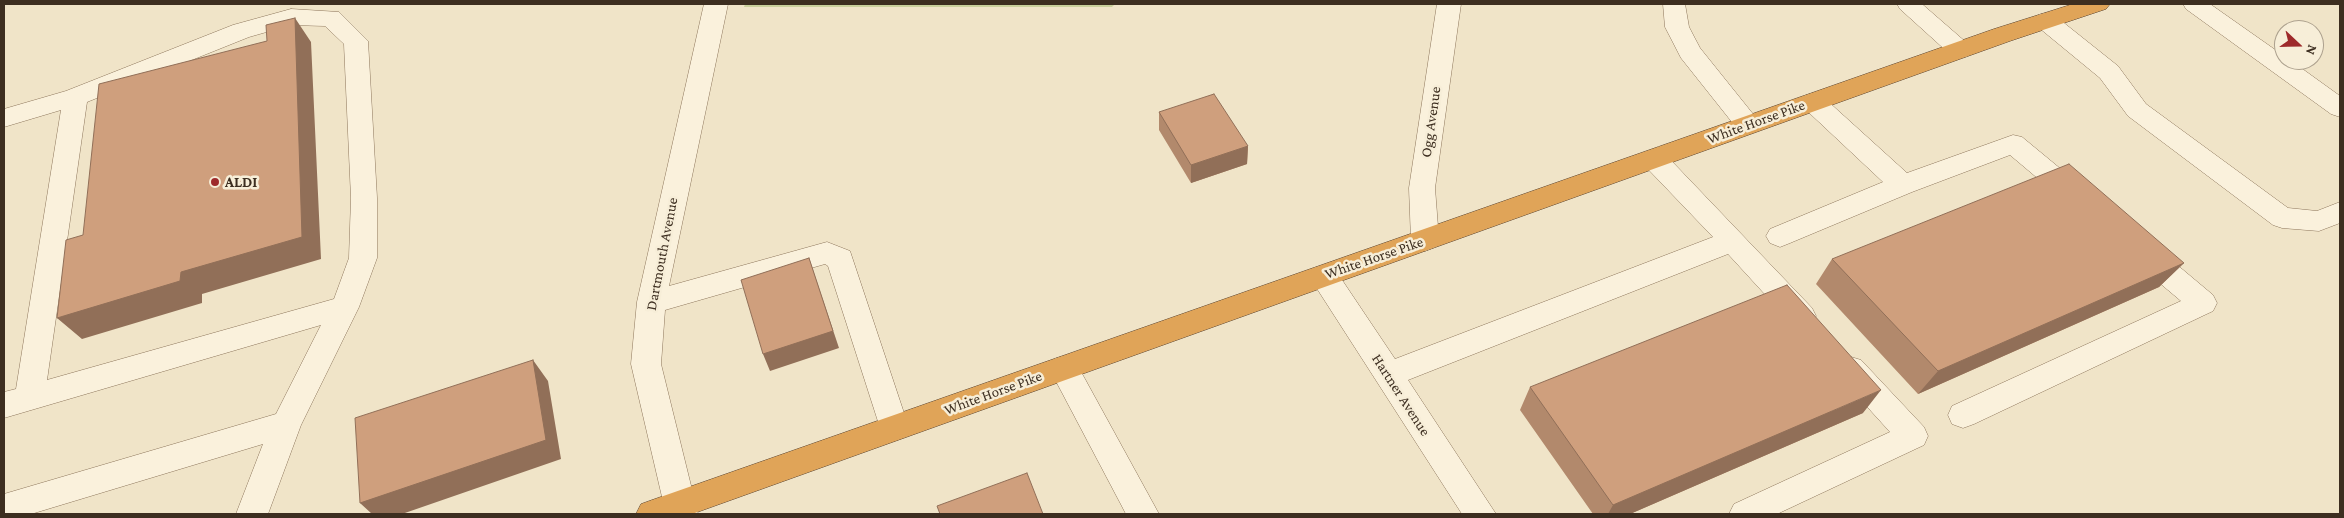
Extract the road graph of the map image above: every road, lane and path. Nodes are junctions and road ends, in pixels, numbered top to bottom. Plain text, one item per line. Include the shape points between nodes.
1 (716, 4) edge
2 (1449, 4) edge
3 (1674, 4) edge
4 (1908, 4) edge
5 (2098, 4) edge
6 (2194, 4) edge
7 (2046, 21) junction
8 (1960, 50) junction
9 (75, 97) junction
10 (1813, 102) junction
11 (2340, 108) edge
12 (4, 118) edge
13 (1748, 125) junction
14 (1654, 159) junction
15 (1902, 184) junction
16 (2094, 212) edge
17 (2340, 212) edge
18 (1780, 236) dead end
19 (2124, 237) edge
20 (1425, 240) junction
21 (1733, 241) junction
22 (1324, 276) junction
23 (651, 302) junction
24 (345, 307) junction
25 (1064, 368) junction
26 (1387, 375) junction
27 (17, 400) edge
28 (1963, 415) dead end
29 (286, 424) junction
30 (894, 428) junction
31 (4, 508) edge
32 (672, 511) edge
33 (247, 512) edge
34 (1143, 514) edge
35 (1480, 514) edge
36 (1745, 514) edge

1 - 23 street, Dartmouth Avenue
2 - 20 street, Ogg Avenue via 1422,188
3 - 13 street via 1677,27 1690,52
4 - 8 street
5 - 7 highway, White Horse Pike
6 - 11 street
7 - 8 highway, White Horse Pike
7 - 17 street via 2109,72 2137,110 2282,218 2319,221
8 - 10 highway, White Horse Pike
9 - 12 street
9 - 24 street via 242,31 291,17 331,18 356,41 364,198 363,258
9 - 27 street
10 - 13 highway, White Horse Pike
10 - 15 street
13 - 14 highway, White Horse Pike
14 - 20 highway, White Horse Pike
14 - 21 street
15 - 16 street via 2013,144
15 - 18 street
19 - 28 street via 2203,303
20 - 22 highway, White Horse Pike
21 - 26 street
21 - 36 street via 1913,436
22 - 25 highway, White Horse Pike
22 - 26 street, Hartner Avenue
23 - 30 street via 827,253 840,259
23 - 32 street, Dartmouth Avenue via 646,364
24 - 27 street
24 - 29 street
25 - 30 highway, White Horse Pike
25 - 34 street
26 - 35 street, Hartner Avenue
29 - 31 street
29 - 33 street
30 - 32 highway, White Horse Pike

